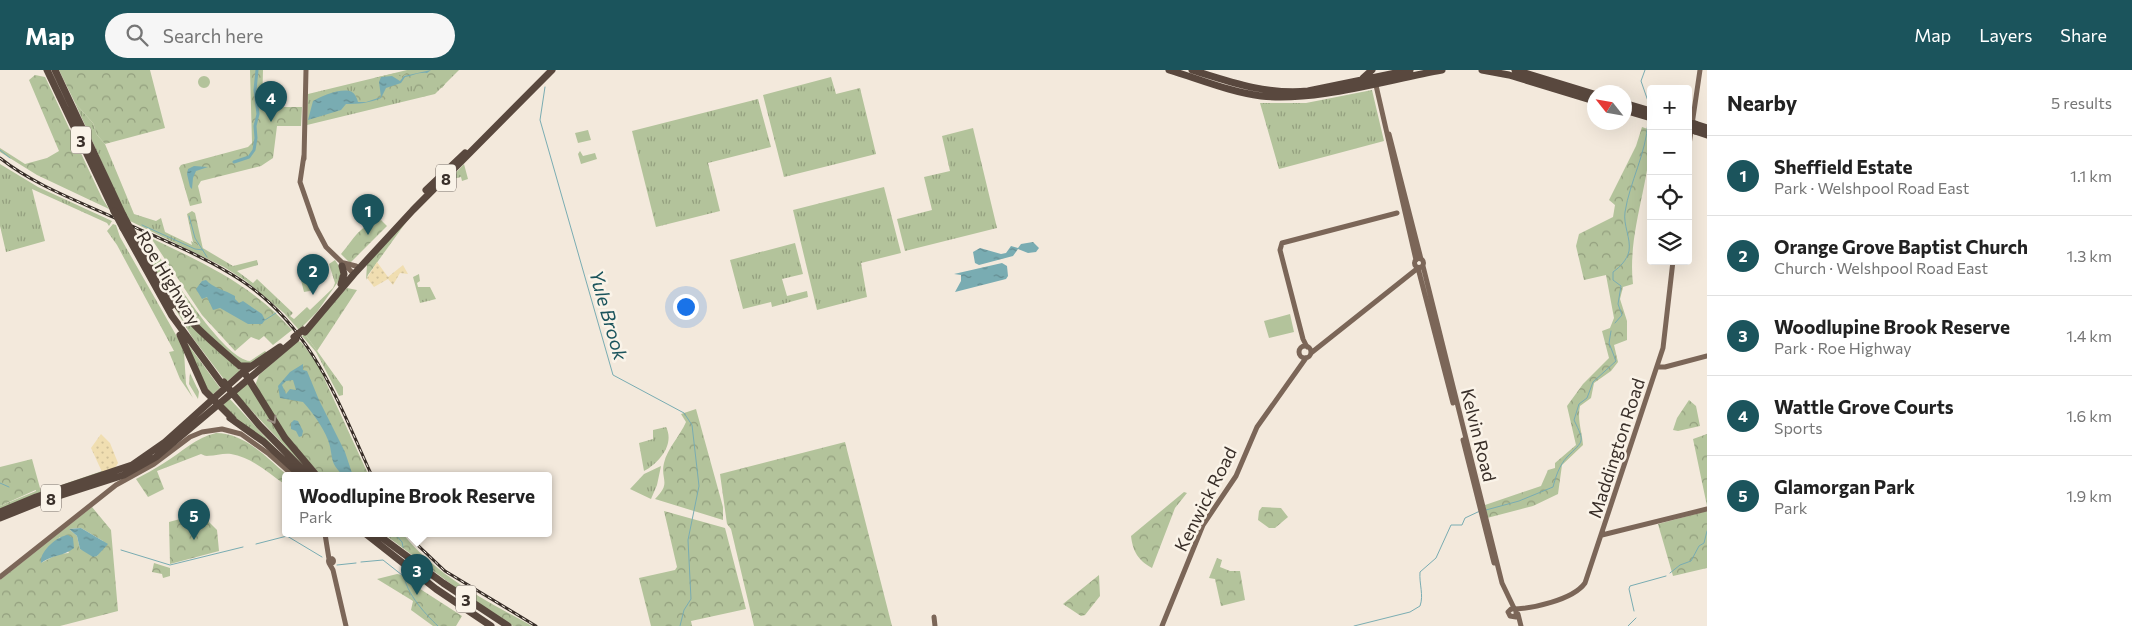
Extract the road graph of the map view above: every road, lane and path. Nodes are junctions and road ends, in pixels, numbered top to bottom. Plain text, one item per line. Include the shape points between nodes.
1 (47, 70) edge
2 (55, 70) edge
3 (306, 70) edge
4 (546, 70) edge
5 (552, 70) edge
6 (1169, 70) edge
7 (1192, 70) edge
8 (1410, 70) edge
9 (1442, 70) edge
10 (1482, 70) edge
11 (1515, 70) edge
12 (1700, 70) edge
13 (1375, 77) edge
14 (1587, 92) edge
15 (1587, 99) edge
16 (519, 102) junction
17 (1632, 105) edge
18 (1647, 110) edge
19 (1632, 112) edge
20 (1647, 117) edge
21 (1692, 126) edge
22 (1692, 127) edge
23 (1707, 128) edge
24 (1691, 130) edge
25 (1707, 135) edge
26 (1397, 213) dead end
27 (341, 263) junction
28 (1418, 264) junction
29 (1673, 265) edge
30 (149, 266) junction
31 (354, 273) junction
32 (341, 284) junction
33 (155, 289) junction
34 (304, 331) junction
35 (1303, 339) junction
36 (1300, 349) junction
37 (1309, 349) junction
38 (1707, 356) edge
39 (231, 357) junction
40 (1303, 357) junction
41 (1657, 365) junction
42 (255, 368) junction
43 (246, 375) junction
44 (223, 385) junction
45 (254, 388) junction
46 (205, 392) junction
47 (231, 395) junction
48 (211, 399) junction
49 (217, 405) junction
50 (200, 409) junction
51 (1457, 411) junction
52 (209, 412) junction
53 (233, 419) junction
54 (120, 464) dead end
55 (288, 472) edge
56 (298, 472) edge
57 (299, 472) edge
58 (305, 472) edge
59 (314, 472) edge
60 (109, 474) junction
61 (1470, 493) dead end
62 (1477, 500) junction
63 (1707, 509) edge
64 (0, 512) edge
65 (0, 518) edge
66 (1604, 534) junction
67 (326, 537) edge
68 (370, 537) edge
69 (381, 537) edge
70 (331, 561) junction
71 (1496, 564) junction
72 (0, 577) edge
73 (344, 611) junction
74 (1515, 612) junction
75 (933, 617) dead end
76 (346, 625) edge
77 (491, 626) edge
78 (508, 626) edge
79 (935, 626) edge
80 (1162, 626) edge
81 (1520, 626) edge

1 - 33 highway, Roe Highway / 3, bridge
2 - 30 highway, Roe Highway / 3, bridge
3 - 27 main road via 303,181 316,228 326,247
4 - 16 highway, 8
5 - 16 highway, 8
6 - 13 highway via 1243,92 1279,98 1314,96
7 - 13 highway via 1241,85 1277,91 1308,91
8 - 13 highway
9 - 13 highway via 1393,79
10 - 15 highway via 1510,75
11 - 14 highway
12 - 24 main road
13 - 28 main road, Kelvin Road
16 - 31 highway, 8
16 - 31 highway, 8 via 411,206
17 - 18 highway
19 - 20 highway
21 - 23 highway
22 - 25 highway
26 - 35 main road via 1282,243 1280,250
27 - 31 main road
27 - 31 main road
27 - 32 highway via 344,274
28 - 37 main road via 1317,346
28 - 51 main road, Kelvin Road
29 - 41 main road, Maddington Road via 1665,340
30 - 39 highway via 185,316
30 - 44 highway, Roe Highway / 3 via 190,337
31 - 32 highway, 8
31 - 34 highway, 8
32 - 34 highway, 8
33 - 44 highway, Roe Highway / 3
33 - 46 highway via 186,346
34 - 42 highway, 8, bridge
35 - 36 main road
35 - 37 main road
36 - 37 main road
36 - 40 main road, Kenwick Road
37 - 40 main road
38 - 41 main road via 1665,367
39 - 42 highway via 242,367
39 - 43 highway
40 - 80 main road, Kenwick Road via 1257,427 1236,476 1203,525
41 - 66 main road, Maddington Road
42 - 43 highway, 8
42 - 45 highway
43 - 44 highway, 8
43 - 45 highway
43 - 47 highway, 8
44 - 47 highway, Roe Highway / 3, bridge
44 - 48 highway, 8
45 -> 59 highway via 285,438
46 - 48 highway
46 - 50 highway via 206,401
47 - 49 highway, 8
47 - 57 highway, Roe Highway / 3
47 - 58 highway, Roe Highway / 3
48 - 49 highway
48 - 50 highway, 8
49 - 52 highway, 8
49 - 53 highway
50 - 60 highway, 8 via 153,451
51 - 62 main road, Kelvin Road
51 - 71 main road, Kelvin Road
52 - 53 highway via 220,412
52 - 65 highway, 8 via 170,448 127,473
53 - 56 highway
54 - 60 highway
55 - 72 main road via 245,438 216,431 197,437 168,459 99,499
60 - 64 highway, 8
61 - 62 main road
62 - 71 main road, Kelvin Road
63 - 66 main road
66 - 74 main road, Maddington Road via 1581,588 1571,596
67 - 70 main road
68 - 77 highway, 3 via 436,589
69 - 78 highway, 3 via 442,583
70 - 73 main road
70 - 73 main road
71 - 74 main road, Kelvin Road
73 - 76 main road
74 - 81 main road, Kelvin Road
75 - 79 main road

